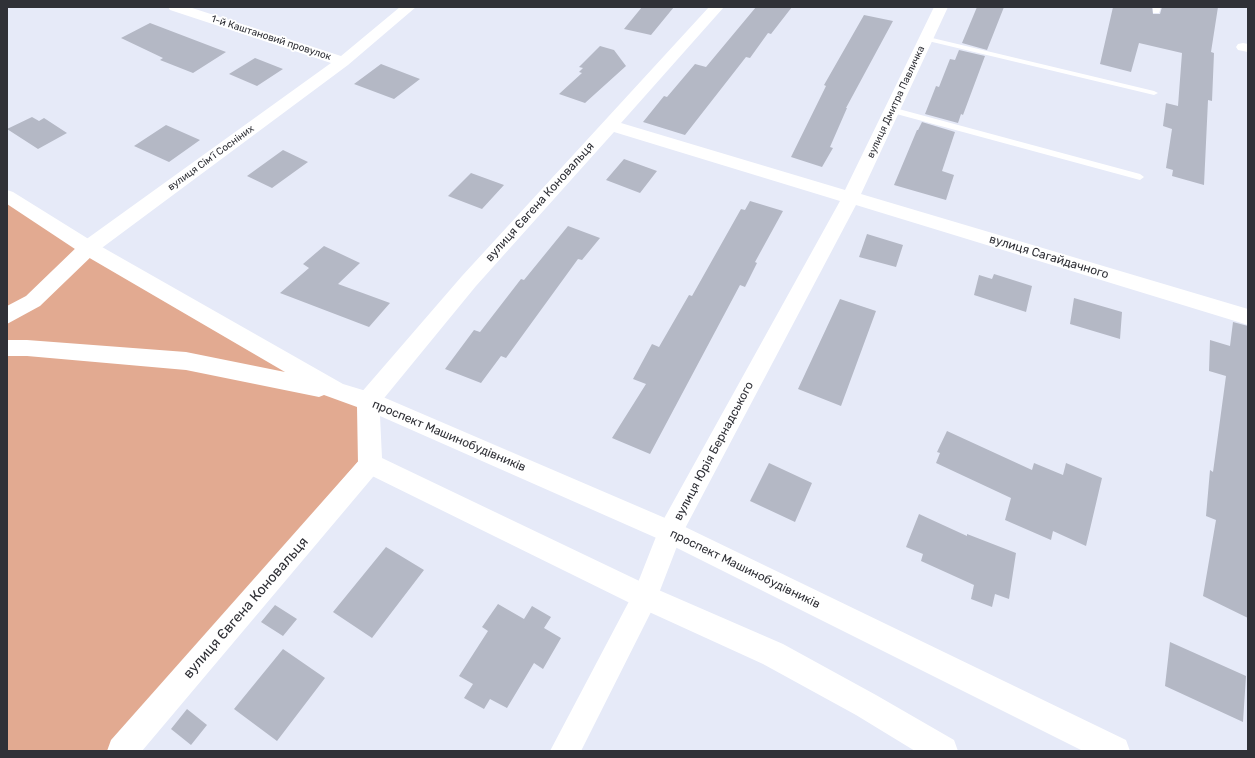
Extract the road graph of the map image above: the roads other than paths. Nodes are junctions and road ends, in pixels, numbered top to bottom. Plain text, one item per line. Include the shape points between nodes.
1 (176, 7) edge
2 (409, 7) edge
3 (716, 7) edge
4 (942, 7) edge
5 (927, 38) junction
6 (343, 62) junction
7 (1154, 93) dead end
8 (892, 110) junction
9 (609, 126) junction
10 (1140, 177) dead end
11 (7, 196) edge
12 (851, 197) junction
13 (88, 248) junction
14 (7, 316) edge
15 (1248, 317) edge
16 (7, 348) edge
17 (336, 391) junction
18 (368, 400) junction
19 (370, 464) junction
20 (670, 532) junction
21 (645, 597) junction
22 (122, 751) edge
23 (565, 751) edge
24 (943, 751) edge
25 (1115, 751) edge

1 - 6 street, 1-й Каштановий провулок
2 - 6 street, вулиця Сім’ї Сосніних
3 - 9 street, вулиця Євгена Коновальця
4 - 5 street, вулиця Дмитра Павличка
5 - 7 lane
5 - 8 street, вулиця Дмитра Павличка
6 - 13 street, вулиця Сім’ї Сосніних
8 - 10 lane
8 - 12 street, вулиця Дмитра Павличка
9 - 12 street, вулиця Сагайдачного
9 - 18 street, вулиця Євгена Коновальця via 469,280
11 - 13 street
12 - 15 street, вулиця Сагайдачного
12 - 20 street, вулиця Юрія Бернадського
13 - 14 street, вулиця Сім’ї Сосніних via 33,301
13 - 17 street, проспект Машинобудівників
16 - 17 street via 186,361
17 - 18 street, проспект Машинобудівників
18 - 19 street, проспект Машинобудівників
18 - 20 street, проспект Машинобудівників
19 - 21 street
19 - 22 street, вулиця Євгена Коновальця
20 - 21 street, вулиця Юрія Бернадського
20 - 25 street, проспект Машинобудівників
21 - 23 street, вулиця Юрія Бернадського
21 - 24 street via 796,666

